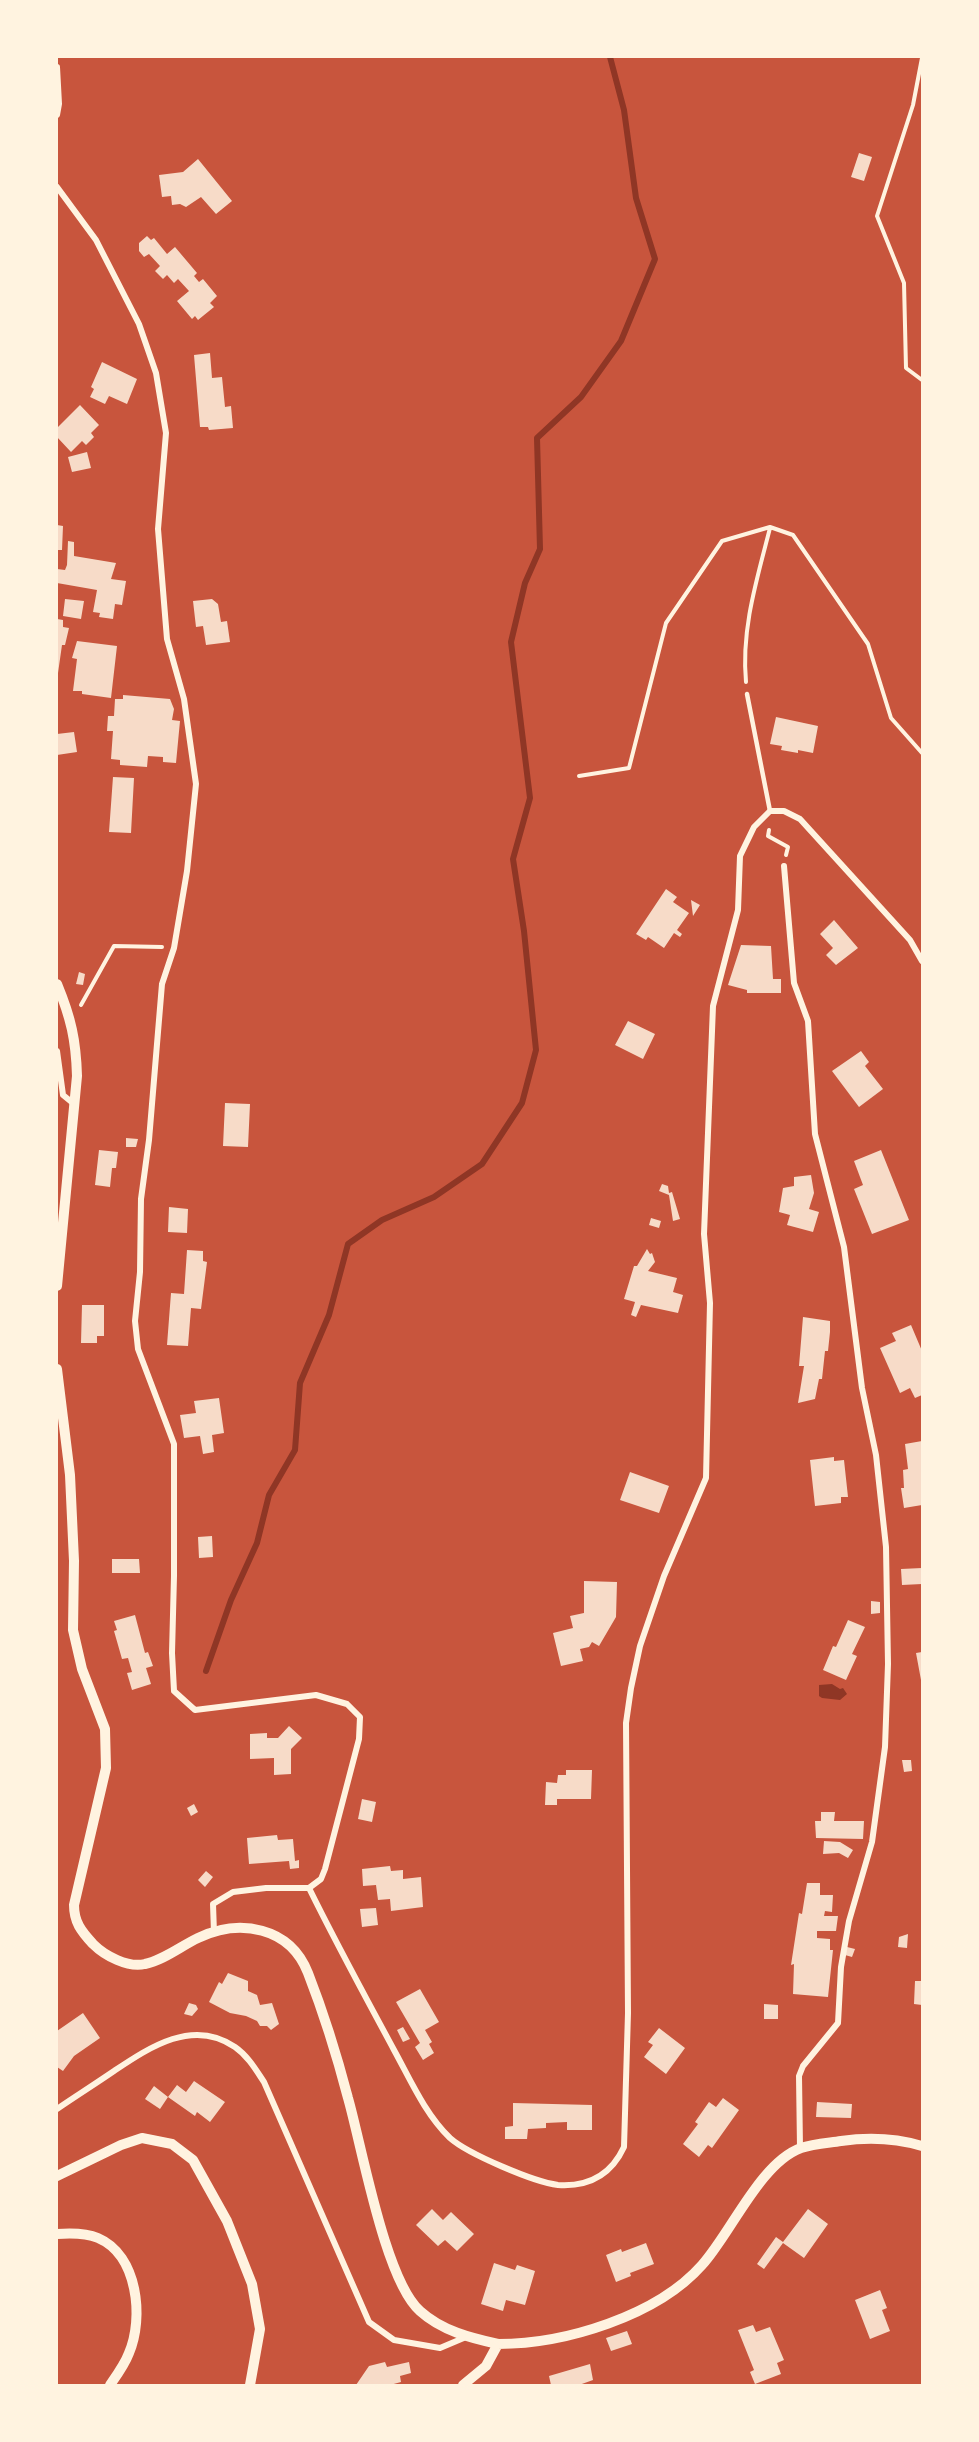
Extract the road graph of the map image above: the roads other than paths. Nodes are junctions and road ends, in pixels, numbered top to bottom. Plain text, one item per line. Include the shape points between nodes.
1 (57, 68) edge
2 (57, 115) edge
3 (57, 187) edge
4 (747, 694) road end
5 (771, 811) junction
6 (783, 866) road end
7 (922, 961) edge
8 (57, 984) edge
9 (57, 1051) edge
10 (75, 1104) junction
11 (57, 1286) edge
12 (57, 1369) edge
13 (309, 1888) junction
14 (214, 1933) junction
15 (57, 2109) edge
16 (922, 2146) edge
17 (800, 2148) junction
18 (57, 2176) edge
19 (57, 2234) edge
20 (466, 2337) junction
21 (498, 2344) junction
22 (111, 2385) edge
23 (250, 2385) edge
24 (463, 2385) edge

1 - 2 street
3 - 13 street via 96,240 139,324 156,373 166,433 158,529 167,639 184,699 196,784 174,948 162,984 141,1199 135,1321 138,1349 174,1444 174,1691 195,1710 316,1695 347,1704 360,1717 359,1739 325,1869 321,1879
4 - 5 lane
5 - 7 street via 784,811 800,819 910,940
5 - 13 street via 754,827 740,856 738,910 713,1006 704,1234 710,1303 706,1479 663,1576 640,1646 626,1723 628,2013 624,2147 610,2169 583,2184 552,2184 490,2160 451,2138 415,2089
6 - 17 street via 794,983 808,1021 815,1134 844,1247 862,1388 876,1455 886,1547 888,1664 885,1747 872,1842 849,1921 841,1967 838,2023 799,2076
8 - 10 street via 72,1021 76,1044
9 - 10 street via 63,1095
10 - 11 street
12 - 14 street via 70,1475 73,1630 105,1729 106,1746 106,1768 74,1918 98,1949 125,1964 158,1960
13 - 14 street via 233,1892 213,1904
14 - 20 street via 243,1928 272,1934 289,1944 302,1960 338,2061 397,2275 419,2310
15 - 20 street via 166,2039 185,2035 225,2041 238,2049 264,2082 369,2322 394,2340 440,2348
16 - 17 street via 880,2138
17 - 21 street via 771,2168 702,2266 668,2293 626,2317 595,2327 542,2340
18 - 23 street via 142,2138 172,2144 193,2160 227,2221 252,2284 260,2329
19 - 22 street via 97,2238 110,2246 122,2259 136,2291 130,2352
20 - 21 street
21 - 24 street via 486,2366

